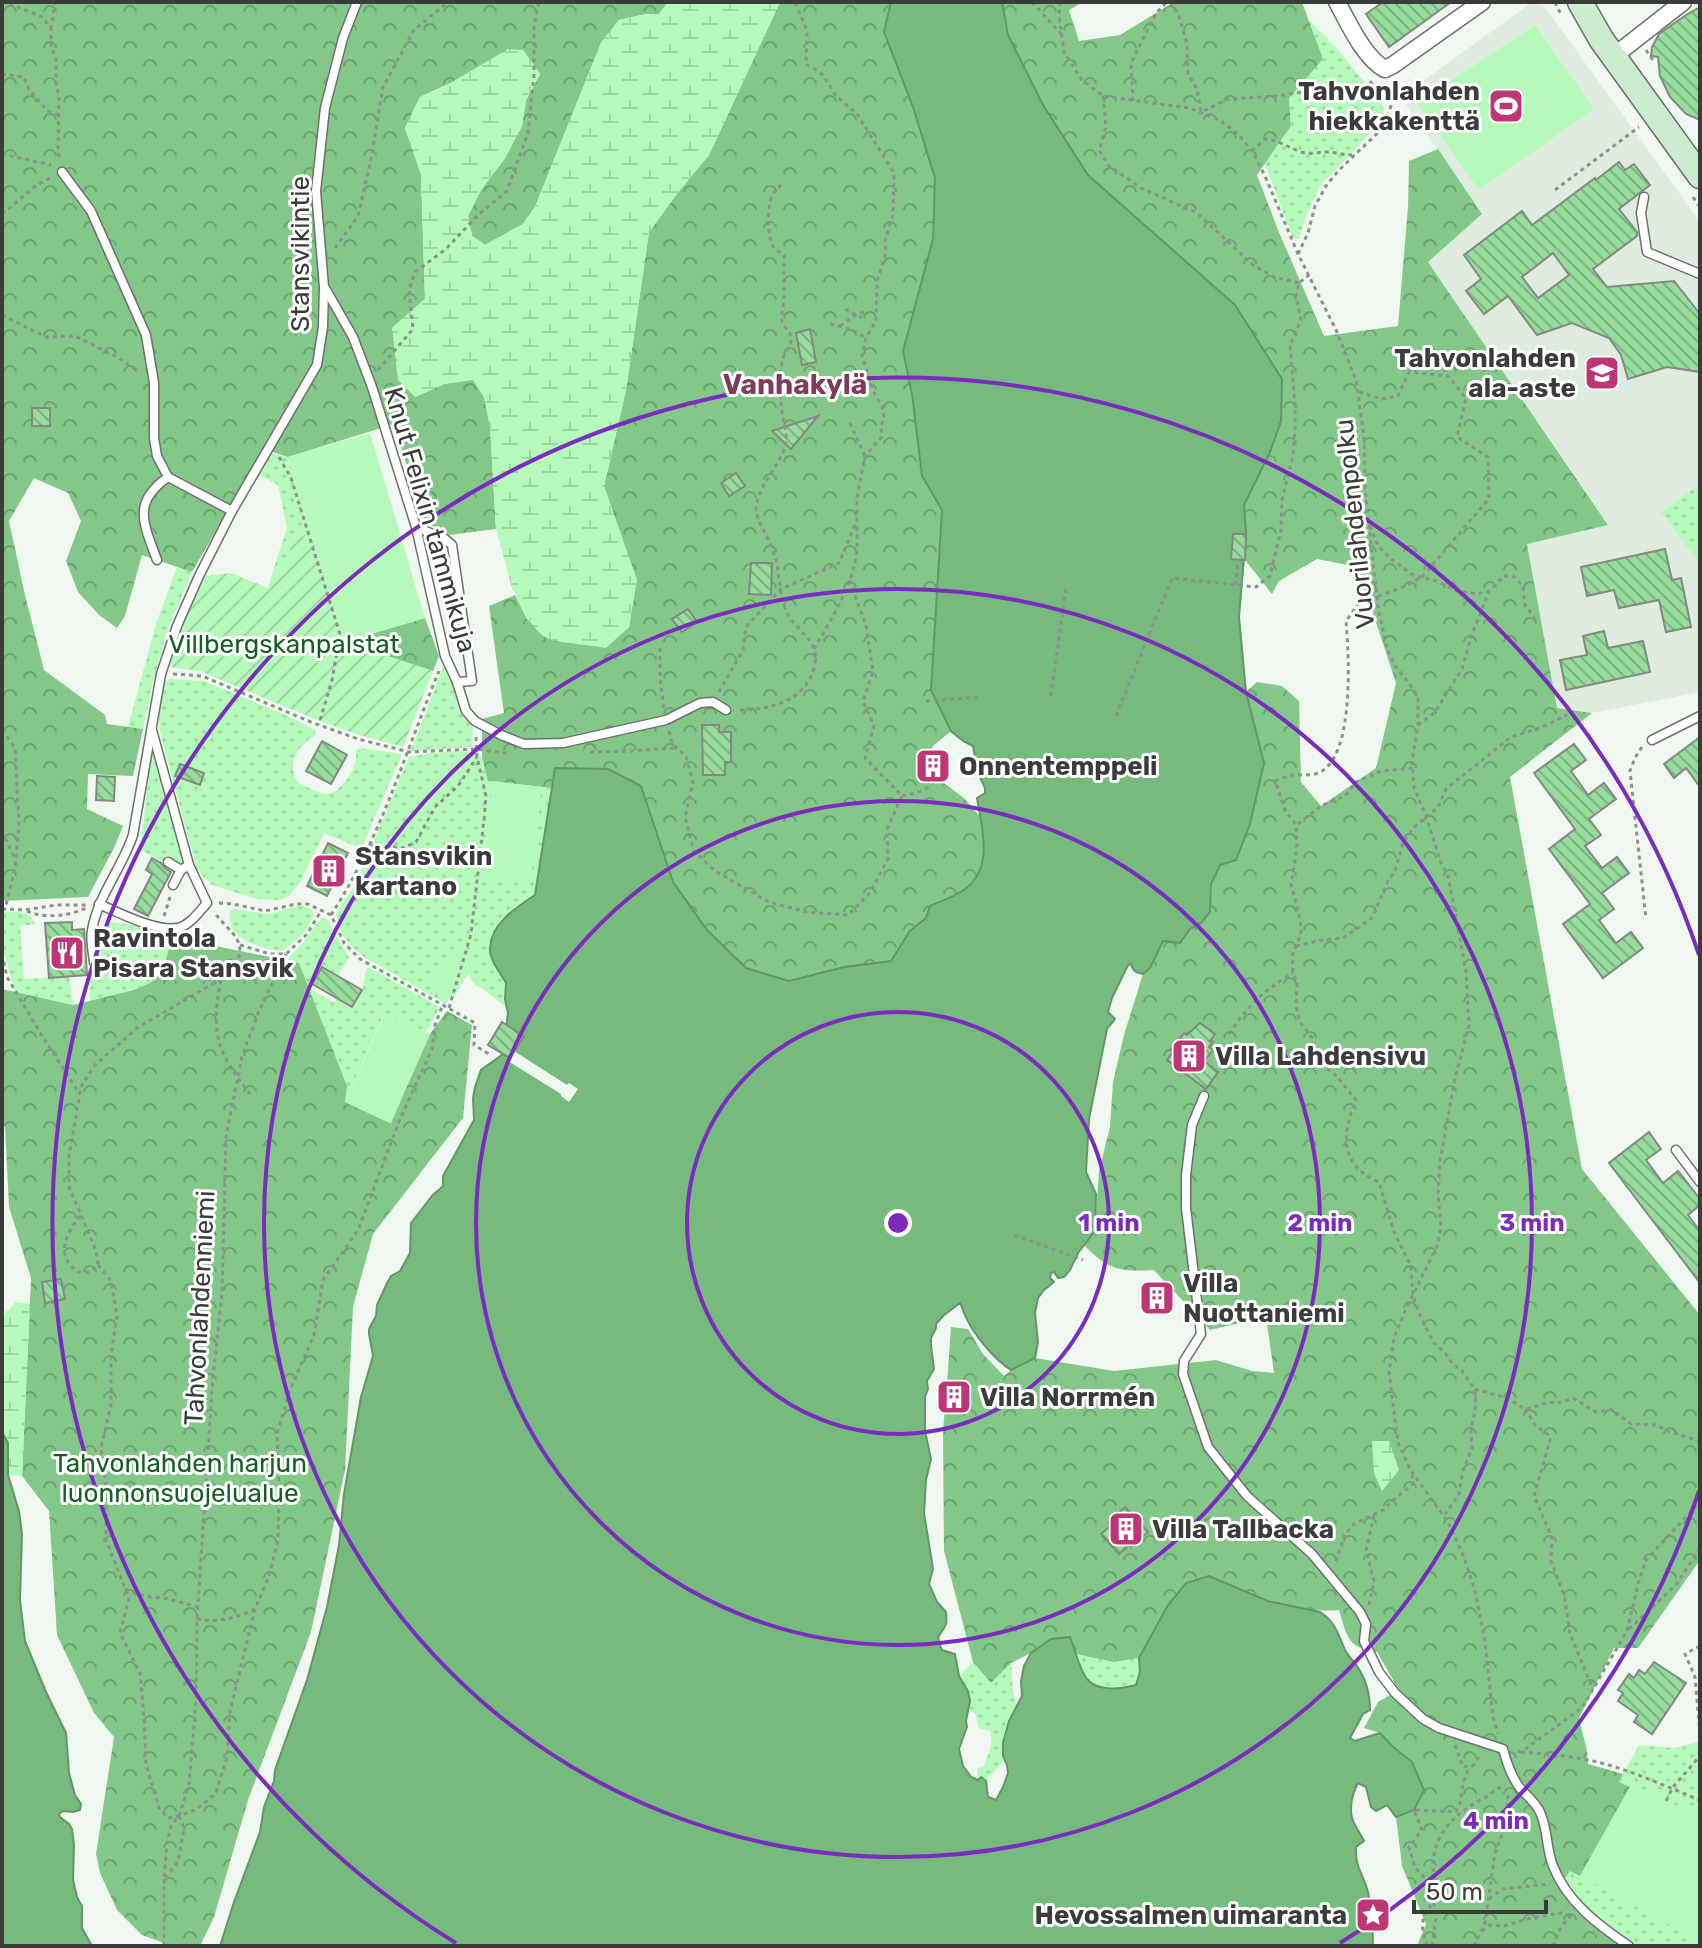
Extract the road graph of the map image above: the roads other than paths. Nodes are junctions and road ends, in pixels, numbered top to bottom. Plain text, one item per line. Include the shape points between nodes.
1 (357, 2) edge
2 (1337, 2) edge
3 (1482, 2) edge
4 (1580, 2) edge
5 (1683, 2) edge
6 (1558, 3) edge
7 (1607, 48) junction
8 (62, 172) road end
9 (1700, 176) edge
10 (1644, 197) dead end
11 (1700, 274) edge
12 (324, 287) junction
13 (168, 477) junction
14 (232, 511) junction
15 (416, 527) junction
16 (157, 560) dead end
17 (457, 682) junction
18 (726, 710) road end
19 (1700, 716) edge
20 (151, 727) junction
21 (1652, 740) road end
22 (168, 862) dead end
23 (185, 867) junction
24 (173, 885) road end
25 (99, 904) junction
26 (94, 962) dead end
27 (1204, 1096) dead end
28 (1676, 1150) dead end
29 (1700, 1182) edge
30 (1629, 1946) edge

1 - 12 lane, Stansvikintie via 325,108 316,191
2 - 3 street via 1368,55 1385,69
4 - 7 street
5 - 7 street
6 - 7 street
7 - 9 street
8 - 13 lane via 91,211 146,335 154,383 155,447
10 - 11 lane via 1647,252
12 - 14 lane, Stansvikintie via 317,365
12 - 15 lane, Knut Felixin tammikuja via 353,337 370,381
13 - 14 lane
13 - 16 lane via 145,503 145,527
14 - 20 lane, Stansvikintie via 177,626
15 - 17 lane, Knut Felixin tammikuja via 445,656
15 - 17 lane via 452,545 472,681
17 - 18 lane, Knut Felixin tammikuja via 475,721 524,744 563,743 666,720 700,703 713,702
19 - 21 lane
20 - 23 lane
20 - 25 lane, Stansvikintie via 133,835
22 - 23 lane
23 - 24 lane
23 - 25 lane via 207,903 179,928 161,927
25 - 26 lane, Stansvikintie via 91,933
27 - 30 lane via 1192,1125 1186,1175 1201,1334 1184,1361 1183,1374 1208,1447 1247,1496 1312,1554 1360,1612 1366,1624 1364,1641 1395,1693 1439,1728 1503,1749 1510,1772 1539,1809 1561,1881 1590,1917
28 - 29 lane

